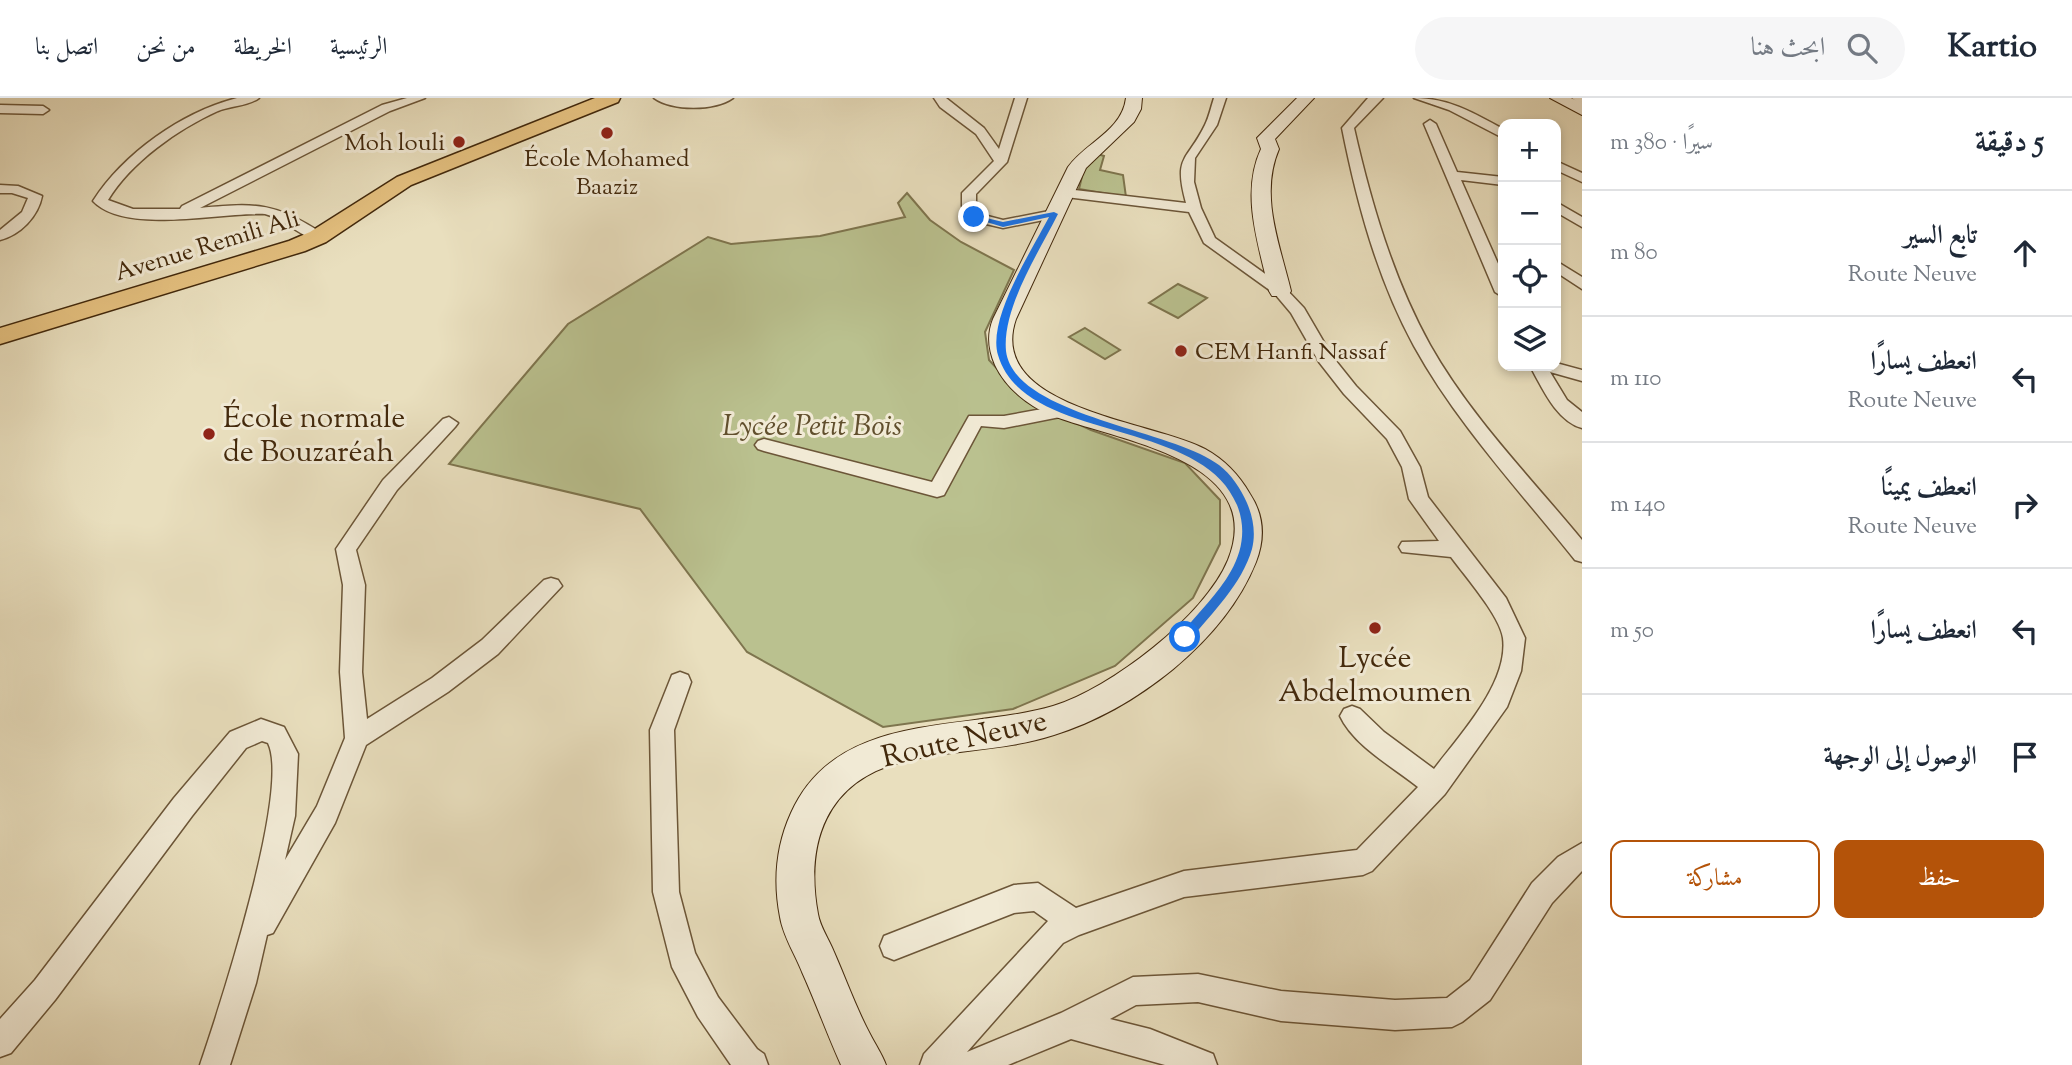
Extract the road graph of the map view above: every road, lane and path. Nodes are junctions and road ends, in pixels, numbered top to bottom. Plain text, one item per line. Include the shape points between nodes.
1 (253, 98) edge
2 (419, 98) edge
3 (660, 98) edge
4 (727, 98) edge
5 (940, 98) edge
6 (1021, 98) edge
7 (1134, 98) edge
8 (1220, 98) edge
9 (1306, 98) edge
10 (1377, 98) edge
11 (1420, 98) edge
12 (1558, 98) edge
13 (606, 99) edge
14 (0, 109) edge
15 (43, 110) dead end
16 (1582, 110) edge
17 (1430, 124) dead end
18 (1498, 131) edge
19 (1001, 162) junction
20 (1561, 167) edge
21 (1452, 174) junction
22 (1582, 178) edge
23 (1498, 180) edge
24 (0, 189) edge
25 (1060, 204) junction
26 (1194, 208) junction
27 (1561, 209) edge
28 (182, 212) junction
29 (1582, 223) edge
30 (0, 236) edge
31 (318, 237) junction
32 (1495, 258) edge
33 (1561, 269) edge
34 (1582, 285) edge
35 (1280, 291) junction
36 (0, 335) edge
37 (1561, 370) edge
38 (1541, 371) edge
39 (1582, 376) edge
40 (1064, 411) junction
41 (1582, 422) edge
42 (449, 423) dead end
43 (764, 445) dead end
44 (1409, 547) dead end
45 (1455, 549) junction
46 (1582, 554) edge
47 (551, 586) dead end
48 (680, 682) dead end
49 (1352, 716) dead end
50 (357, 738) junction
51 (1436, 786) junction
52 (1582, 856) edge
53 (1073, 923) junction
54 (251, 944) junction
55 (894, 946) dead end
56 (1071, 1024) junction
57 (0, 1042) edge
58 (215, 1065) edge
59 (753, 1065) edge
60 (865, 1065) edge
61 (935, 1065) edge
62 (971, 1065) edge
63 (1202, 1065) edge

1 - 28 street via 211,110 158,145 122,171 100,201 109,209 127,213
2 - 28 street via 386,108
3 - 4 street via 697,104
5 - 19 street via 980,131
6 - 19 street
7 - 25 main road, Route Neuve via 1135,108 1128,120 1078,166
8 - 26 street via 1212,125 1189,158 1187,183
9 - 35 main road via 1266,138 1270,149 1261,166 1259,184
10 - 46 street via 1348,128 1368,213 1397,295 1438,372
11 - 18 street via 1453,107
12 - 16 main road
13 - 31 main road, Avenue Remili Ali via 404,181
14 - 15 street
17 - 21 street
19 - 25 street via 969,193 974,217 1003,224
20 - 22 street
21 - 23 street
21 - 32 street
24 - 30 street via 30,193 35,201 14,228
25 - 26 street
25 - 40 main road, Route Neuve via 1001,328 1002,354 1013,375
26 - 35 street via 1209,240
27 - 29 street
28 - 31 street via 263,210 284,215
31 - 36 main road, Avenue Remili Ali
33 - 34 street
35 - 45 street via 1350,390 1394,435 1419,499
37 - 39 street
38 - 41 street via 1560,404
40 - 43 street via 1004,422 975,420 937,490
40 - 60 main road, Route Neuve via 1190,452 1216,468 1237,491 1248,519 1247,548 1229,584 1185,637 1157,665 1096,703 1036,726 897,748 852,766 823,788 804,821 793,864 800,920
42 - 50 street via 390,485 346,548 354,585 351,672
44 - 45 street
45 - 51 street via 1498,604 1514,638 1510,671 1499,700
47 - 50 street via 490,647
48 - 59 street via 662,730 666,892 682,957 708,1007
49 - 51 street
50 - 54 street via 326,814
51 - 53 street via 1363,862 1184,884
52 - 56 street via 1542,893 1480,990 1452,1012 1395,1015 1282,1006 1198,988 1133,991
53 - 55 street via 1038,897 1014,899
53 - 61 street via 1053,933
54 - 57 street via 282,816 286,754 276,735 261,730 238,740
54 - 58 street
56 - 62 street
56 - 63 street via 1150,1044

